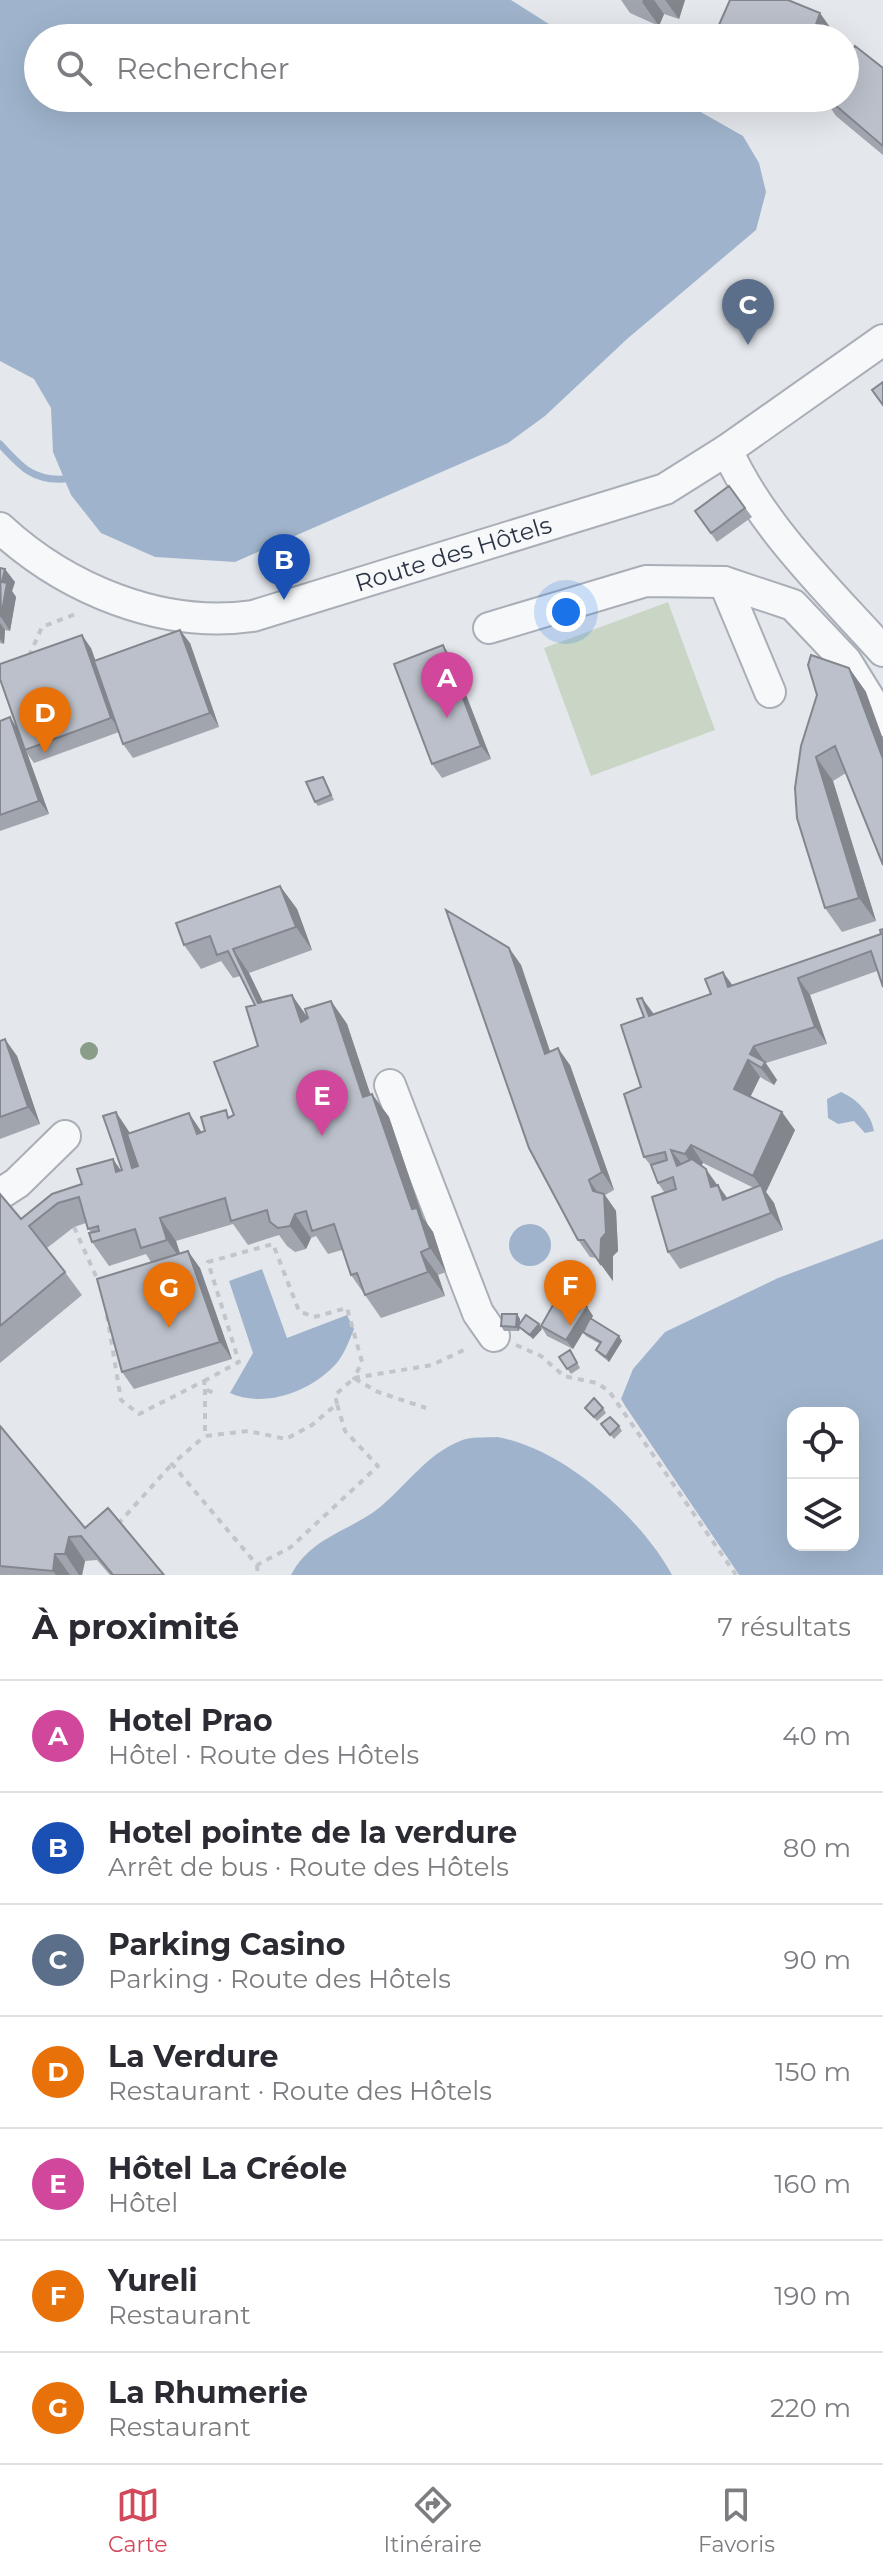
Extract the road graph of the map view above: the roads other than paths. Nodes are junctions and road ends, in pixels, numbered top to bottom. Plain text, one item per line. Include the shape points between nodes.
1 (883, 340) edge
2 (727, 450) junction
3 (0, 528) edge
4 (724, 582) junction
5 (489, 628) dead end
6 (883, 651) edge
7 (770, 692) dead end
8 (883, 721) edge
9 (390, 1085) dead end
10 (65, 1136) dead end
11 (0, 1194) edge
12 (494, 1336) road end

1 - 2 street, Route des Hôtels
2 - 3 street, Route des Hôtels via 665,489 286,608 217,621 153,612 114,598 27,553
2 - 6 street via 740,479 795,552
4 - 5 street via 646,581
4 - 7 street
4 - 8 street via 793,605 846,661
9 - 12 street via 478,1313
10 - 11 street

